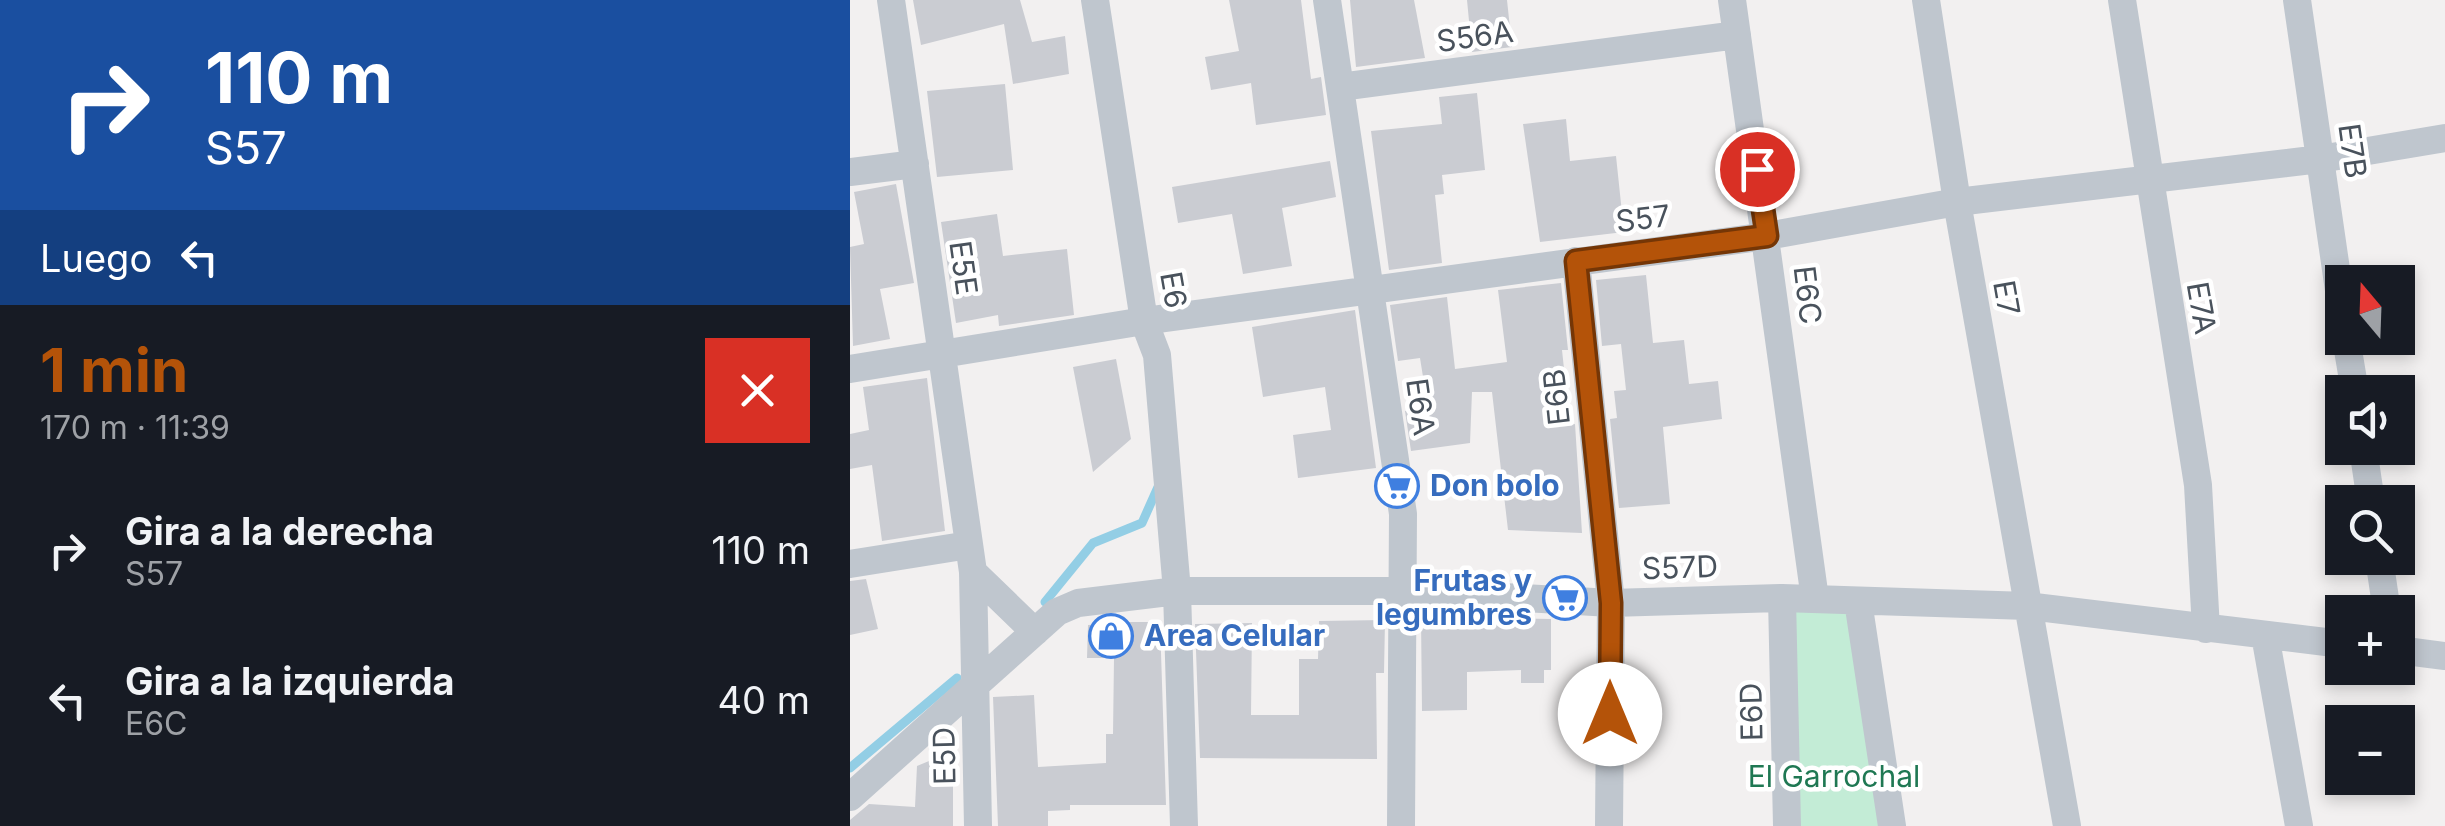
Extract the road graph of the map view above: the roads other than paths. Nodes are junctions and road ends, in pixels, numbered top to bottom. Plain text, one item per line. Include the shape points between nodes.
1 (891, 0) edge
2 (1095, 0) edge
3 (1327, 0) edge
4 (1732, 0) edge
5 (1926, 0) edge
6 (2122, 0) edge
7 (2297, 0) edge
8 (1737, 35) junction
9 (1340, 87) junction
10 (2445, 138) edge
11 (2320, 159) junction
12 (915, 164) junction
13 (850, 172) edge
14 (2146, 177) junction
15 (1956, 202) junction
16 (1767, 236) junction
17 (1576, 261) junction
18 (2335, 265) edge
19 (1370, 289) junction
20 (1144, 321) junction
21 (943, 354) junction
22 (850, 368) edge
23 (971, 558) junction
24 (850, 564) edge
25 (1399, 591) junction
26 (1178, 592) junction
27 (1782, 598) junction
28 (1814, 598) junction
29 (1858, 601) junction
30 (1611, 603) junction
31 (2028, 606) junction
32 (2206, 628) junction
33 (1035, 632) junction
34 (2265, 635) junction
35 (2325, 642) edge
36 (2415, 652) edge
37 (2445, 656) edge
38 (976, 685) junction
39 (850, 797) edge
40 (978, 826) edge
41 (1184, 826) edge
42 (1402, 826) edge
43 (1609, 826) edge
44 (1787, 826) edge
45 (1892, 826) edge
46 (2067, 826) edge
47 (2299, 826) edge

1 - 12 street, E5E
2 - 20 street, E6
3 - 9 street, E6A
4 - 8 street, E6C
5 - 15 street, E7
6 - 14 street, E7A
7 - 11 street, E7B
8 - 9 street, S56A
8 - 16 street, E6C
9 - 19 street, E6A
10 - 11 street, S57
11 - 14 street, S57
11 - 18 street, E7B
12 - 13 street
12 - 21 street, E5E
14 - 15 street, S57
14 - 32 street, E7A via 2198,484
15 - 16 street, S57
15 - 31 street, E7
16 - 17 street, S57
16 - 28 street, E6C
17 - 19 street, S57
17 - 30 street, E6B
19 - 20 street, S57
19 - 25 street, E6A via 1403,514
20 - 21 street, S57
20 - 26 street, E6 via 1158,355
21 - 22 street, S57
21 - 23 street, E5E
23 - 24 street
23 - 33 street
23 - 38 street, E5E
25 - 26 street, S57D
25 - 30 street, S57D
25 - 42 street, E6A
26 - 33 street, S57D via 1078,602
26 - 41 street
27 - 28 street, S57D
27 - 30 street, S57D
27 - 44 street, E6D
28 - 29 street, S57D
29 - 31 street, S57D
29 - 45 street
30 - 43 street, E6B
31 - 32 street, S57D
31 - 46 street
32 - 34 street, S57D
33 - 38 street, S57D
34 - 35 street, S57D
34 - 47 street
36 - 37 street
38 - 39 street, S57D
38 - 40 street, E5D

